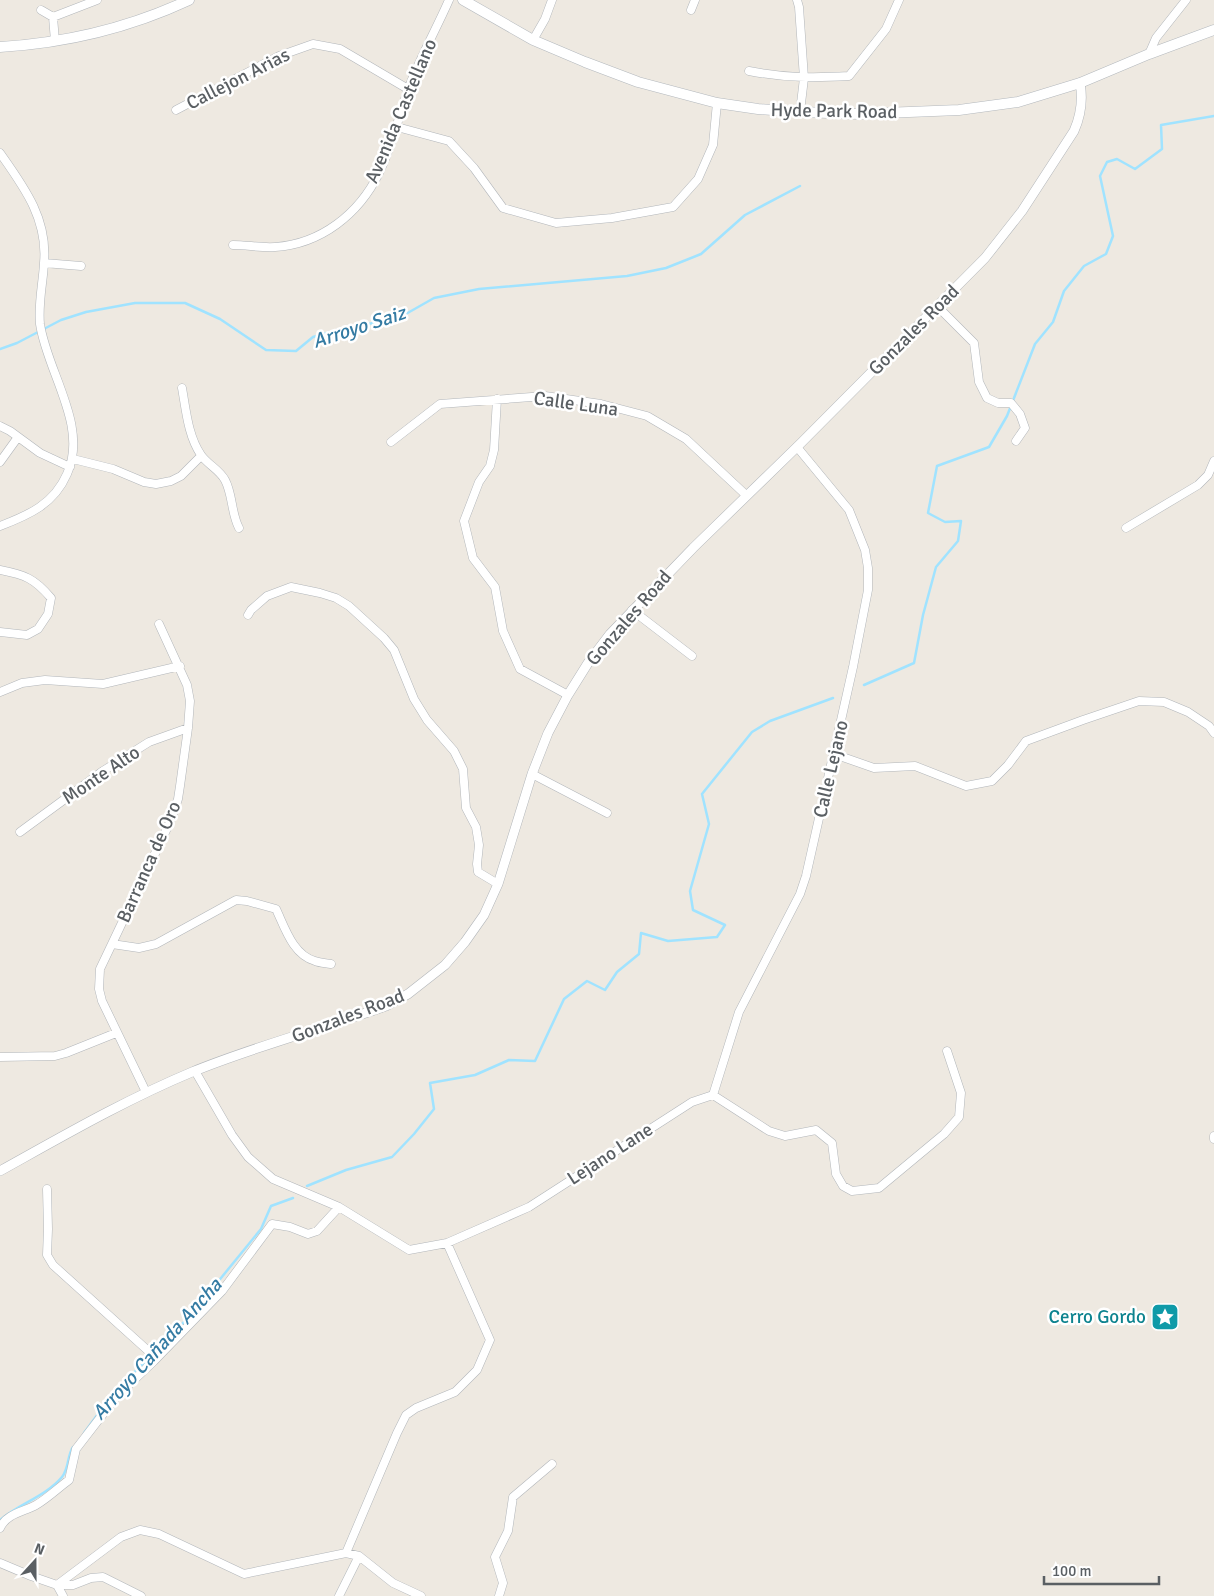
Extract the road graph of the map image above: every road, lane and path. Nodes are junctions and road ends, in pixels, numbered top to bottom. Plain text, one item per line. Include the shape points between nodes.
1 (97, 0) edge
2 (189, 0) edge
3 (450, 0) edge
4 (463, 0) edge
5 (551, 0) edge
6 (695, 0) edge
7 (797, 0) edge
8 (899, 0) edge
9 (1186, 0) edge
10 (41, 10) dead end
11 (691, 10) dead end
12 (53, 17) junction
13 (1214, 30) edge
14 (533, 40) junction
15 (55, 41) junction
16 (0, 47) edge
17 (1149, 54) junction
18 (749, 71) dead end
19 (804, 78) junction
20 (1080, 82) junction
21 (408, 89) junction
22 (717, 103) junction
23 (176, 110) dead end
24 (800, 112) junction
25 (397, 127) junction
26 (0, 152) edge
27 (233, 245) dead end
28 (44, 263) junction
29 (81, 266) dead end
30 (938, 307) junction
31 (182, 388) dead end
32 (497, 399) junction
33 (0, 426) edge
34 (18, 437) junction
35 (1016, 441) dead end
36 (391, 442) dead end
37 (797, 447) junction
38 (201, 456) junction
39 (1214, 461) edge
40 (0, 462) edge
41 (71, 463) junction
42 (746, 495) junction
43 (0, 526) edge
44 (240, 528) dead end
45 (1126, 528) dead end
46 (0, 570) edge
47 (632, 610) junction
48 (248, 615) dead end
49 (159, 624) dead end
50 (0, 632) edge
51 (692, 656) dead end
52 (180, 666) junction
53 (0, 692) edge
54 (568, 695) junction
55 (188, 728) junction
56 (1214, 733) edge
57 (834, 754) junction
58 (532, 774) junction
59 (607, 813) dead end
60 (20, 832) dead end
61 (498, 884) junction
62 (112, 944) junction
63 (331, 964) dead end
64 (116, 1032) junction
65 (947, 1051) dead end
66 (0, 1057) edge
67 (195, 1071) junction
68 (146, 1092) junction
69 (712, 1095) junction
70 (0, 1171) edge
71 (47, 1189) dead end
72 (338, 1207) junction
73 (447, 1243) junction
74 (153, 1354) dead end
75 (552, 1464) dead end
76 (0, 1528) edge
77 (346, 1553) junction
78 (359, 1556) junction
79 (0, 1563) edge
80 (57, 1585) junction
81 (63, 1596) edge
82 (141, 1596) edge
83 (339, 1596) edge
84 (421, 1596) edge
85 (499, 1596) edge

1 - 12 street
2 - 15 main road via 117,28
3 - 21 street, Avenida Castellano
4 - 14 main road, Hyde Park Road
5 - 14 street
6 - 11 street
7 - 19 street
8 - 19 street via 886,29 849,76
9 - 17 street via 1156,38
10 - 12 street
12 - 15 street
13 - 17 main road, Hyde Park Road
14 - 22 main road, Hyde Park Road via 638,82
15 - 16 main road
17 - 20 main road, Hyde Park Road
18 - 19 street
19 - 24 street
20 - 24 main road, Hyde Park Road via 1018,102 959,110 859,114
20 - 30 street, Gonzales Road via 1080,118 1074,131 1004,235
21 - 23 street, Callejon Arias via 340,49 313,44 279,56
21 - 25 street, Avenida Castellano
22 - 24 main road, Hyde Park Road
22 - 25 street via 713,145 706,162 698,180 673,207 612,218 556,223 502,208 474,168 448,141
25 - 27 street, Avenida Castellano via 379,174 358,206 336,226 308,241 275,247
26 - 28 street via 37,211 43,236
28 - 29 street
28 - 41 street via 40,325 71,423 74,446
30 - 35 street via 974,343 979,382 987,398 998,403 1011,403 1020,414 1024,428
30 - 37 street, Gonzales Road
31 - 38 street via 190,430
32 - 36 street, Calle Luna via 440,404
32 - 42 street, Calle Luna via 545,396 601,404 647,416 686,439
32 - 54 street via 490,466 479,482 464,520 473,558 495,587 502,631 520,669
33 - 34 street
34 - 40 street
34 - 41 street via 40,453
37 - 42 street, Gonzales Road
37 - 57 street, Calle Lejano via 849,510 865,550 868,568 867,600
38 - 41 street via 181,476 156,484 113,469
38 - 44 street via 225,479
39 - 45 street via 1208,475 1198,485
41 - 43 street via 59,489 48,501 29,514
42 - 47 street, Gonzales Road
46 - 50 street via 24,575 50,598 48,614 38,629 27,635
47 - 51 street
47 - 54 street, Gonzales Road via 588,663
48 - 61 street via 267,596 291,587 336,598 384,638 394,650 414,699 463,769 466,808 476,827 479,845 478,872
49 - 52 street, Barranca de Oro
52 - 53 street via 103,684 44,680 22,682
52 - 55 street, Barranca de Oro via 190,701
54 - 58 street, Gonzales Road
55 - 60 street, Monte Alto via 149,742 103,771
55 - 62 street, Barranca de Oro via 174,811
56 - 57 street via 1188,712 1164,702 1139,701 1026,741 992,781 966,786 915,766 874,768
57 - 69 street, Calle Lejano via 800,894 739,1012
58 - 59 street
58 - 61 street, Gonzales Road
61 - 67 street, Gonzales Road via 484,914 465,942 439,970 408,994 386,1006
62 - 63 street via 139,948 156,944 236,900 247,901 276,909 299,952 314,961
62 - 64 street, Barranca de Oro via 100,969 99,989
64 - 66 street via 55,1056
64 - 68 street, Barranca de Oro
65 - 69 street via 961,1093 959,1117 944,1134 879,1188 852,1191 843,1186 836,1174 832,1143 816,1130 785,1136 769,1131
67 - 68 street, Gonzales Road
67 - 72 street, Lejano Lane via 227,1129 248,1157 273,1179
68 - 70 street, Gonzales Road
69 - 73 street, Lejano Lane via 692,1102 529,1206
71 - 74 street via 47,1255 52,1265
72 - 73 street, Lejano Lane via 409,1250
72 - 76 street via 317,1231 308,1234 272,1224 222,1291 117,1396 76,1449 69,1480 36,1505 17,1512
73 - 77 street via 490,1340 477,1370 455,1392 406,1415
75 - 85 street via 513,1497 508,1531 495,1557 503,1583
77 - 78 street
77 - 80 street via 244,1574 159,1534 140,1530 121,1537
78 - 83 street
78 - 84 street via 393,1583
79 - 80 street
80 - 81 street
80 - 82 street via 74,1585 103,1577

